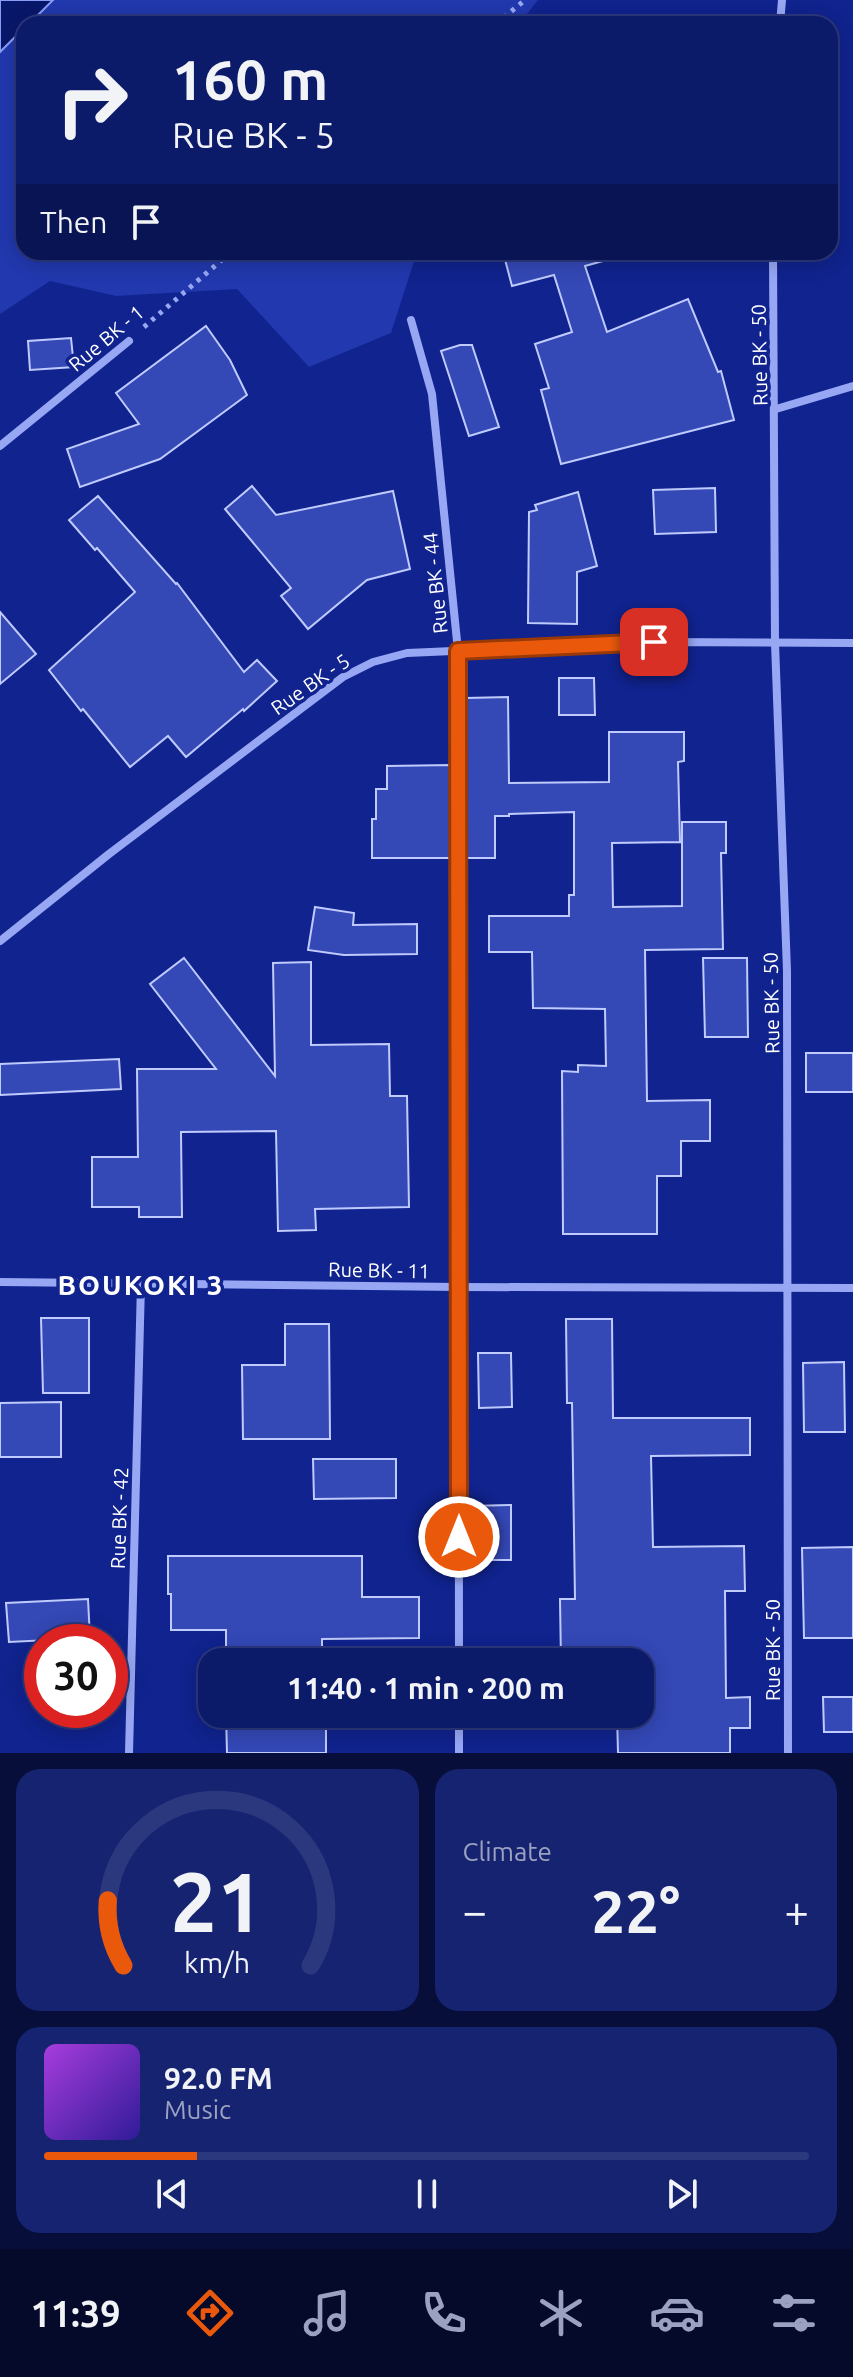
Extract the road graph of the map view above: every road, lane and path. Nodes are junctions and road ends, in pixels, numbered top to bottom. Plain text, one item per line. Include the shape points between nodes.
1 (525, 0) edge
2 (506, 16) edge
3 (222, 260) edge
4 (773, 260) edge
5 (411, 320) dead end
6 (129, 341) joint
7 (853, 386) edge
8 (776, 409) junction
9 (0, 446) edge
10 (775, 643) junction
11 (853, 643) edge
12 (458, 651) junction
13 (0, 941) edge
14 (0, 1282) edge
15 (141, 1284) junction
16 (459, 1287) junction
17 (789, 1288) junction
18 (853, 1288) edge
19 (459, 1648) edge
20 (459, 1728) edge
21 (129, 1753) edge
22 (459, 1753) edge
23 (788, 1753) edge

1 - 2 path
3 - 6 path, Rue BK - 1
4 - 8 street, Rue BK - 50
5 - 12 street, Rue BK - 44 via 432,394
6 - 9 street, Rue BK - 1
7 - 8 street
8 - 10 street, Rue BK - 50
10 - 11 street, Rue BK - 5
10 - 12 street, Rue BK - 5 via 654,642
10 - 17 street, Rue BK - 50 via 787,971
12 - 13 street, Rue BK - 5 via 407,653 343,677
12 - 16 street, Rue BK - 44
14 - 15 street, Rue BK - 11
15 - 16 street, Rue BK - 11
15 - 21 street, Rue BK - 42
16 - 17 street, Rue BK - 11
16 - 19 street, Rue BK - 44
17 - 18 street, Rue BK - 11
17 - 23 street, Rue BK - 50
20 - 22 street

